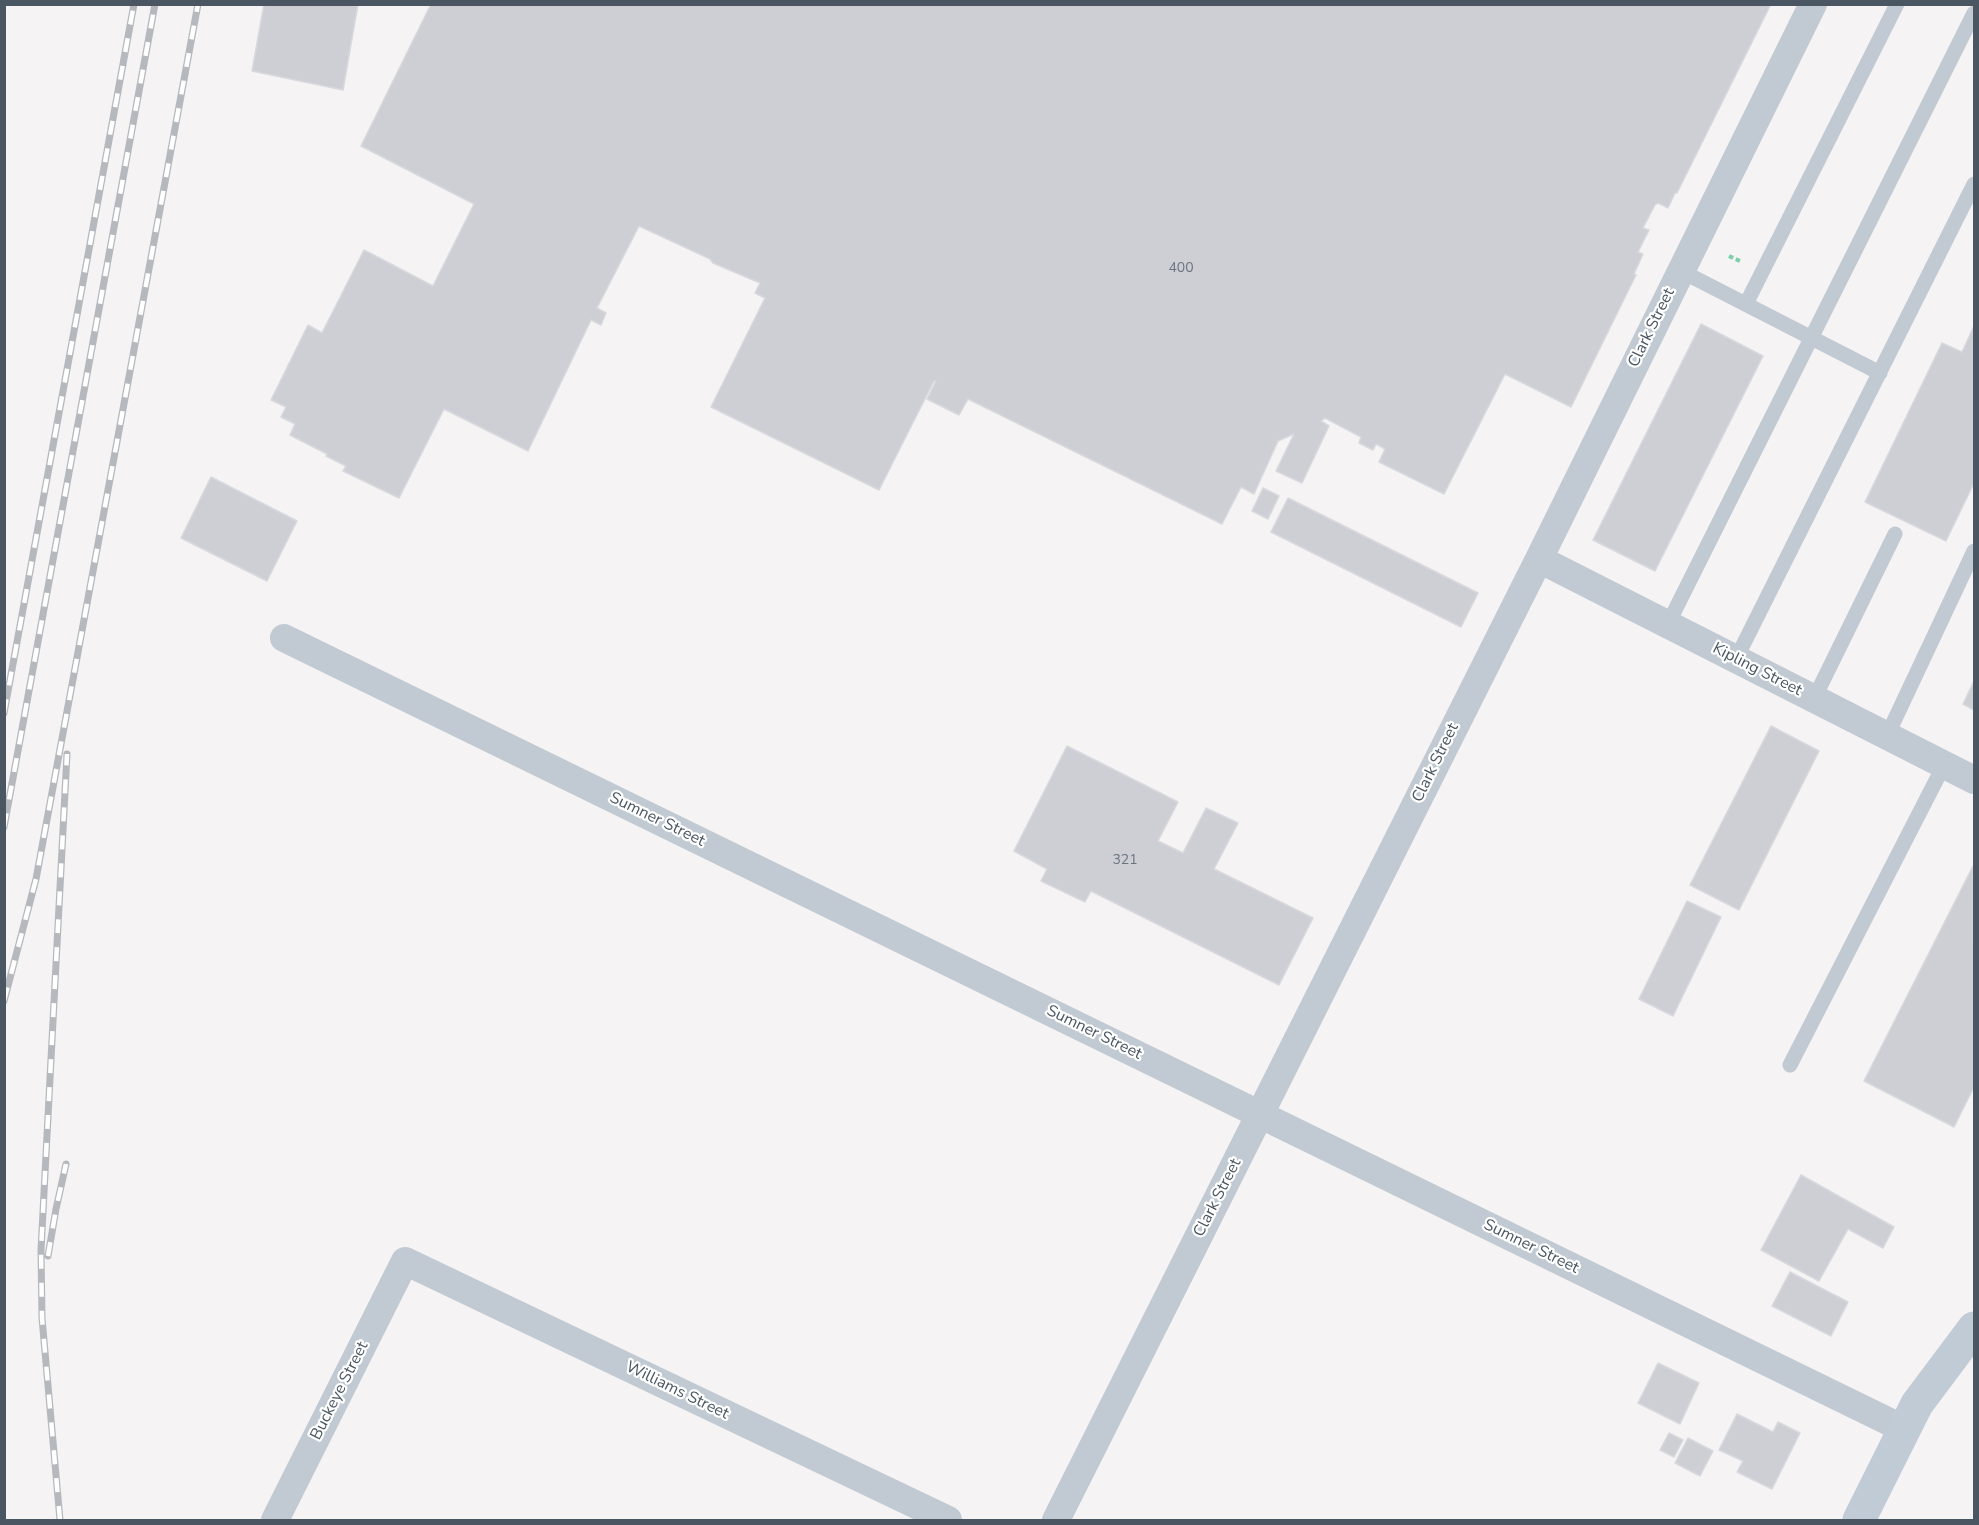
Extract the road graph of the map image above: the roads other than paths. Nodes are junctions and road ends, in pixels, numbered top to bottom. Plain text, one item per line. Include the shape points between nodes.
1 (1813, 4) edge
2 (1897, 4) edge
3 (1974, 13) edge
4 (1974, 184) edge
5 (1681, 271) junction
6 (1746, 304) junction
7 (1812, 338) junction
8 (1880, 373) junction
9 (1895, 534) dead end
10 (1974, 551) edge
11 (1539, 559) junction
12 (1668, 624) junction
13 (284, 638) dead end
14 (1736, 659) junction
15 (1815, 699) junction
16 (1887, 736) junction
17 (1944, 765) junction
18 (1974, 780) edge
19 (1790, 1065) dead end
20 (1260, 1115) junction
21 (405, 1261) joint
22 (1974, 1328) edge
23 (1904, 1429) junction
24 (275, 1521) edge
25 (948, 1521) edge
26 (1056, 1521) edge
27 (1859, 1521) edge

1 - 5 street, Clark Street
2 - 6 lane
3 - 7 lane
4 - 8 lane
5 - 6 lane
5 - 11 street, Clark Street
6 - 7 lane
7 - 8 lane
7 - 12 lane
8 - 14 lane
9 - 15 lane
10 - 16 lane
11 - 12 street, Kipling Street
11 - 20 street, Clark Street
12 - 14 street, Kipling Street
13 - 20 street, Sumner Street
14 - 15 street, Kipling Street
15 - 16 street, Kipling Street
16 - 17 street, Kipling Street
17 - 18 street, Kipling Street
17 - 19 lane
20 - 23 street, Sumner Street
20 - 26 street, Clark Street
21 - 24 street, Buckeye Street
21 - 25 street, Williams Street
22 - 23 street via 1917,1404
23 - 27 street

